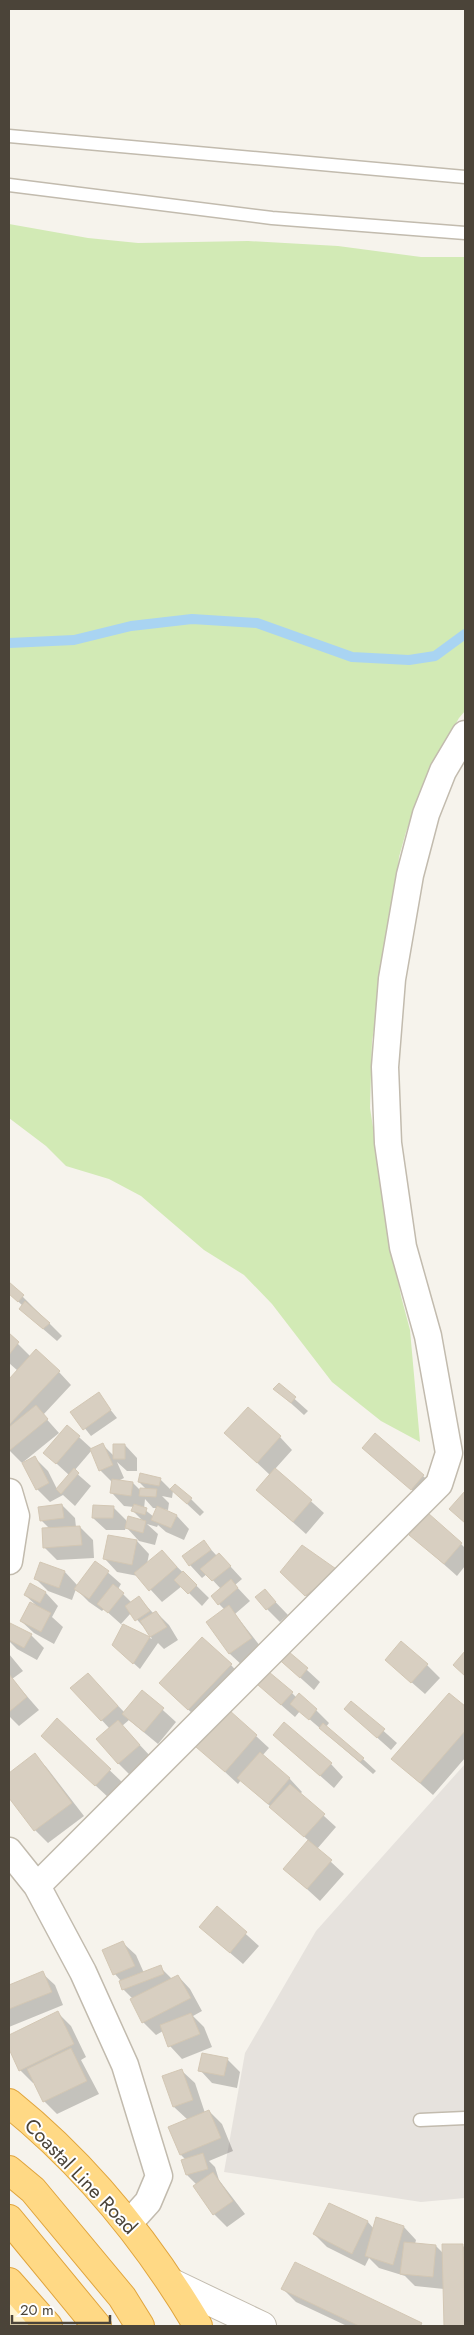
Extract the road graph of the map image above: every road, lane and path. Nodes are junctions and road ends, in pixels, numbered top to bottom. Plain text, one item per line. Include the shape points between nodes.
1 (9, 136) edge
2 (465, 177) edge
3 (9, 185) edge
4 (465, 233) edge
5 (465, 734) edge
6 (9, 1492) edge
7 (9, 1561) edge
8 (9, 1851) edge
9 (37, 1886) junction
10 (9, 2103) edge
11 (465, 2118) edge
12 (420, 2120) dead end
13 (9, 2170) edge
14 (9, 2218) edge
15 (129, 2223) junction
16 (9, 2282) edge
17 (172, 2283) junction
18 (9, 2307) edge
19 (41, 2326) edge
20 (48, 2326) edge
21 (97, 2326) edge
22 (140, 2326) edge
23 (198, 2326) edge
24 (262, 2326) edge

1 - 2 lane
3 - 4 lane via 272,218
5 - 9 street via 443,771 429,806 410,875 392,979 385,1067 388,1143 403,1247 428,1336 448,1453 439,1484
6 - 7 street via 16,1516
8 - 9 street
9 - 15 street via 83,1972 125,2065 159,2176 148,2202
10 - 15 highway, Coastal Line Road via 65,2154
11 - 12 lane
13 - 22 highway via 33,2190 122,2297
14 - 21 highway
15 - 17 highway, Coastal Line Road
16 - 20 highway
17 - 23 highway, Coastal Line Road
17 - 24 street
18 - 19 main road

